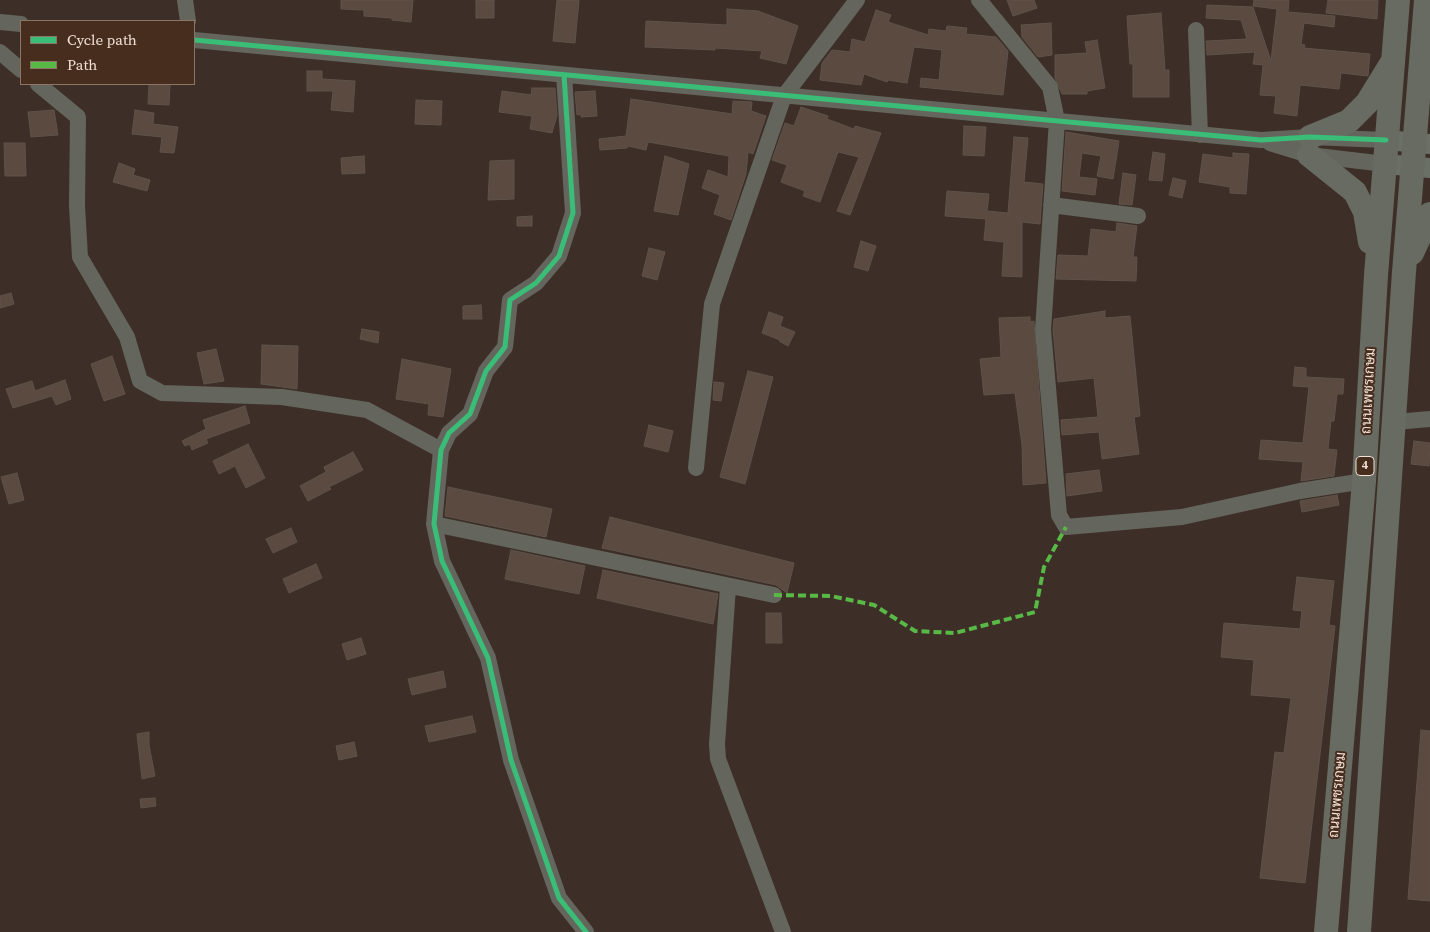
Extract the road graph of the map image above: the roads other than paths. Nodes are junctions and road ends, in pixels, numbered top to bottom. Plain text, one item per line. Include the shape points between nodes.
1 (185, 0) edge
2 (857, 0) edge
3 (979, 0) edge
4 (1398, 0) edge
5 (1426, 0) edge
6 (188, 20) edge
7 (0, 22) edge
8 (20, 24) edge
9 (1196, 30) dead end
10 (195, 40) edge
11 (0, 52) edge
12 (1393, 62) junction
13 (1426, 64) edge
14 (20, 69) edge
15 (564, 75) junction
16 (39, 85) edge
17 (784, 96) junction
18 (1057, 121) junction
19 (1200, 135) junction
20 (1386, 140) junction
21 (1422, 143) edge
22 (1310, 146) junction
23 (1385, 164) junction
24 (1421, 167) edge
25 (1051, 205) junction
26 (1430, 214) edge
27 (1138, 216) dead end
28 (1404, 272) junction
29 (1376, 275) junction
30 (1430, 419) edge
31 (1395, 422) junction
32 (441, 450) junction
33 (696, 468) dead end
34 (1364, 481) junction
35 (434, 524) junction
36 (728, 587) junction
37 (774, 595) dead end
38 (586, 932) edge
39 (783, 932) edge
40 (1326, 932) edge
41 (1359, 932) edge

1 - 6 street
2 - 17 street
3 - 18 street via 1050,87
4 - 12 highway, ถนนเพชรเกษม / 4
5 - 13 highway, ถนนเพชรเกษม / 4
7 - 8 street
9 - 19 street
10 - 15 street
11 - 14 street
12 - 20 highway, ถนนเพชรเกษม / 4
12 - 22 highway via 1367,103 1348,121
13 - 21 highway, ถนนเพชรเกษม / 4
15 - 17 street
15 - 32 street via 573,213 559,256 536,283 510,300 505,347 486,371 470,414 449,433
16 - 32 street via 78,117 80,257 127,337 140,381 162,393 282,397 367,410
17 - 18 street
17 - 33 street via 712,304
18 - 19 street
18 - 25 street
19 - 22 street
20 - 21 main road
20 - 22 street
20 - 23 highway, ถนนเพชรเกษม / 4
21 - 24 highway, ถนนเพชรเกษม / 4
22 - 23 street
22 - 29 highway via 1355,192 1364,212
23 - 24 main road
23 - 29 highway, ถนนเพชรเกษม / 4
24 - 28 highway, ถนนเพชรเกษม / 4
25 - 27 street
25 - 34 street via 1044,330 1059,515 1066,527 1182,517 1300,491
26 - 28 highway
28 - 31 highway, ถนนเพชรเกษม / 4
29 - 34 highway, ถนนเพชรเกษม / 4
30 - 31 street
31 - 41 highway, ถนนเพชรเกษม / 4
32 - 35 street
34 - 40 highway, ถนนเพชรเกษม / 4
35 - 36 street
35 - 38 street via 442,561 488,658 511,760 556,889
36 - 37 street
36 - 39 street via 718,760

